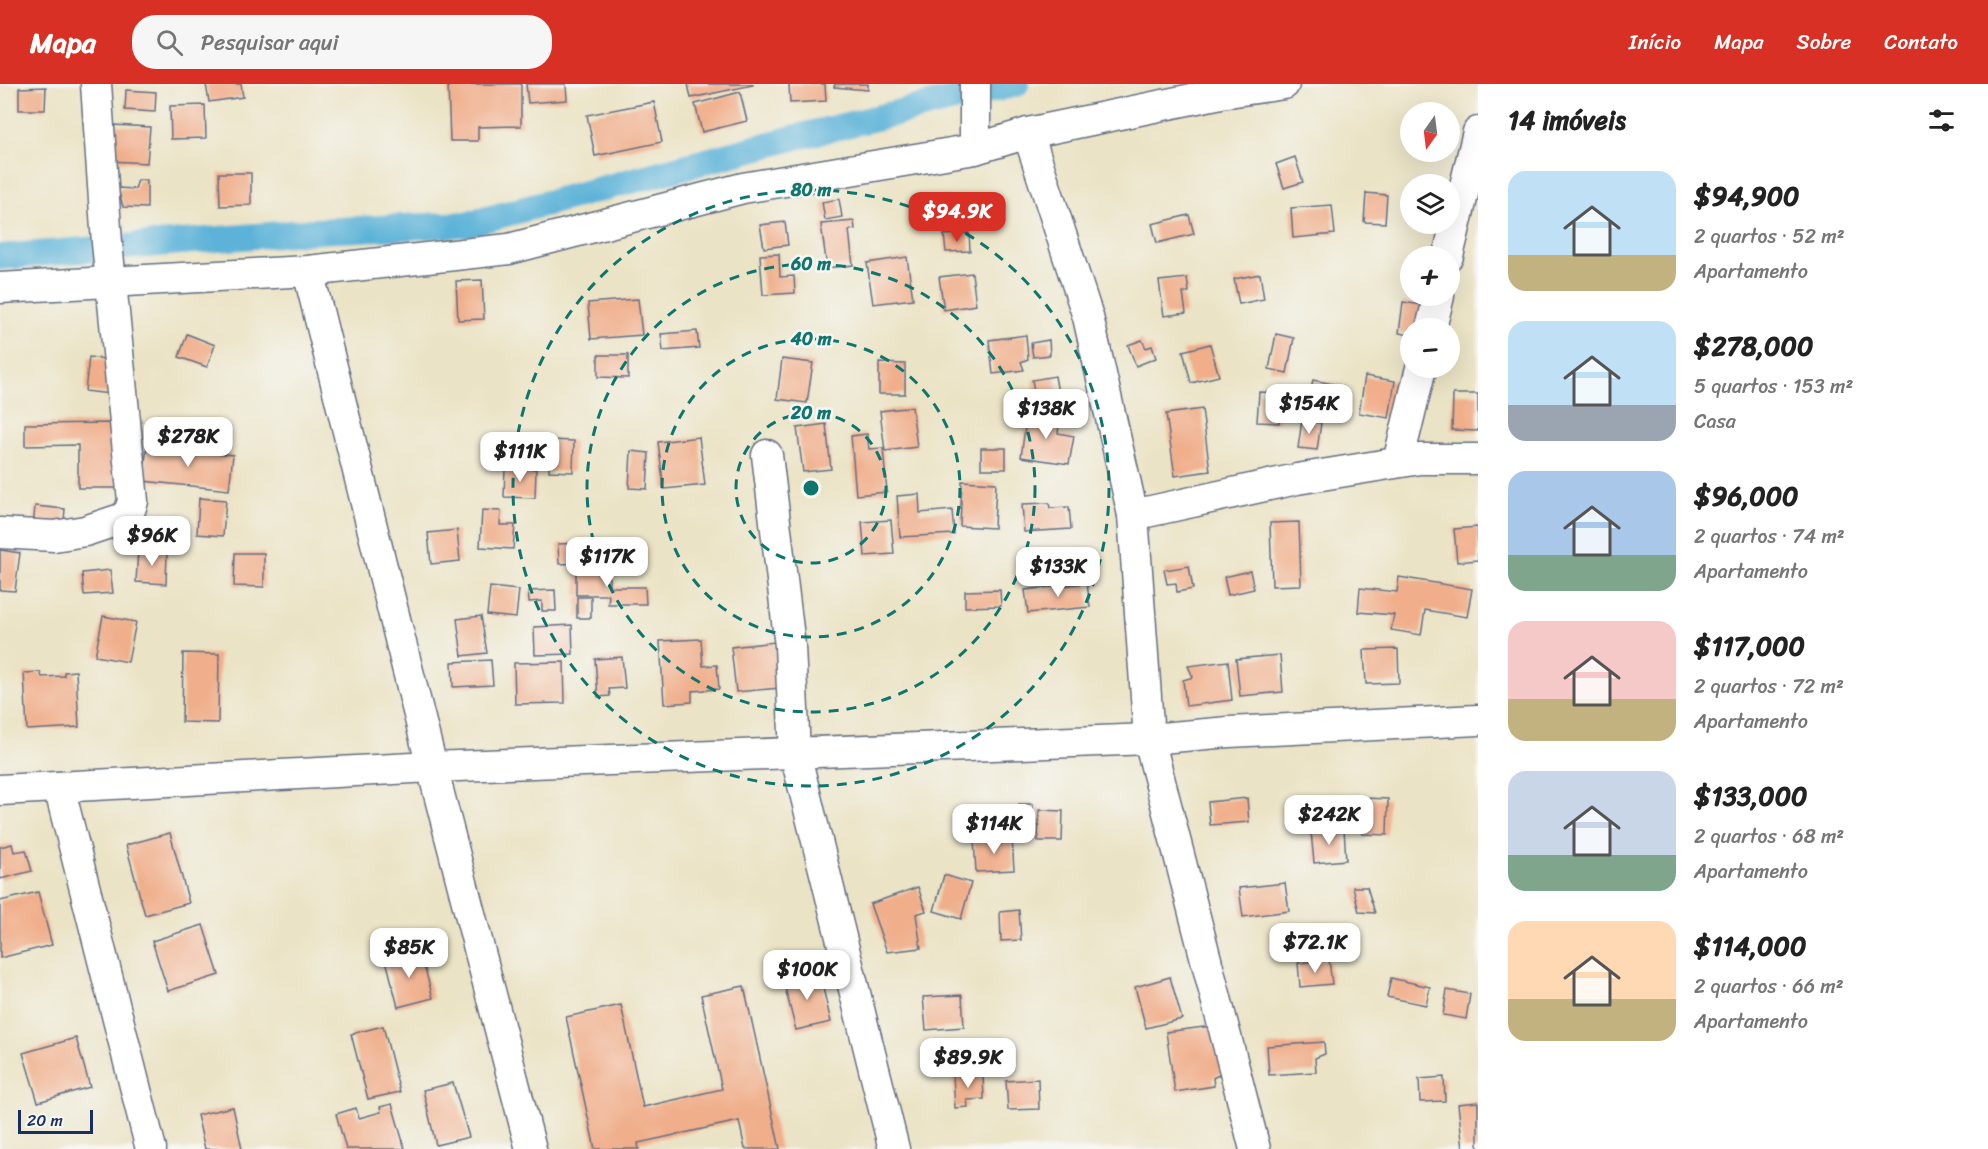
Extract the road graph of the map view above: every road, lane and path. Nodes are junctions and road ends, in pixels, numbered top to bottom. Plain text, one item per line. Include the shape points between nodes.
1 (96, 84) edge
2 (975, 84) edge
3 (1284, 84) edge
4 (1478, 132) edge
5 (1028, 133) junction
6 (975, 147) junction
7 (1450, 246) edge
8 (308, 271) junction
9 (112, 281) junction
10 (0, 288) edge
11 (1419, 378) edge
12 (768, 455) dead end
13 (1478, 459) edge
14 (1398, 462) junction
15 (1133, 515) junction
16 (0, 533) edge
17 (1478, 720) edge
18 (1149, 739) junction
19 (795, 753) junction
20 (432, 767) junction
21 (58, 787) junction
22 (0, 790) edge
23 (151, 1149) edge
24 (531, 1149) edge
25 (894, 1149) edge
26 (1255, 1149) edge

1 - 9 street
2 - 6 street
3 - 5 street via 1221,93
4 - 7 street
5 - 6 street
5 - 15 street via 1088,317
6 - 8 street via 743,188 509,249
8 - 9 street
8 - 20 street
9 - 10 street
9 - 16 street via 133,501 129,513 113,522 54,536
11 - 14 street
12 - 19 street via 790,646
13 - 14 street
14 - 15 street via 1297,478
15 - 18 street
17 - 18 street
18 - 19 street
18 - 26 street
19 - 20 street
19 - 25 street
20 - 21 street
20 - 24 street
21 - 22 street
21 - 23 street

